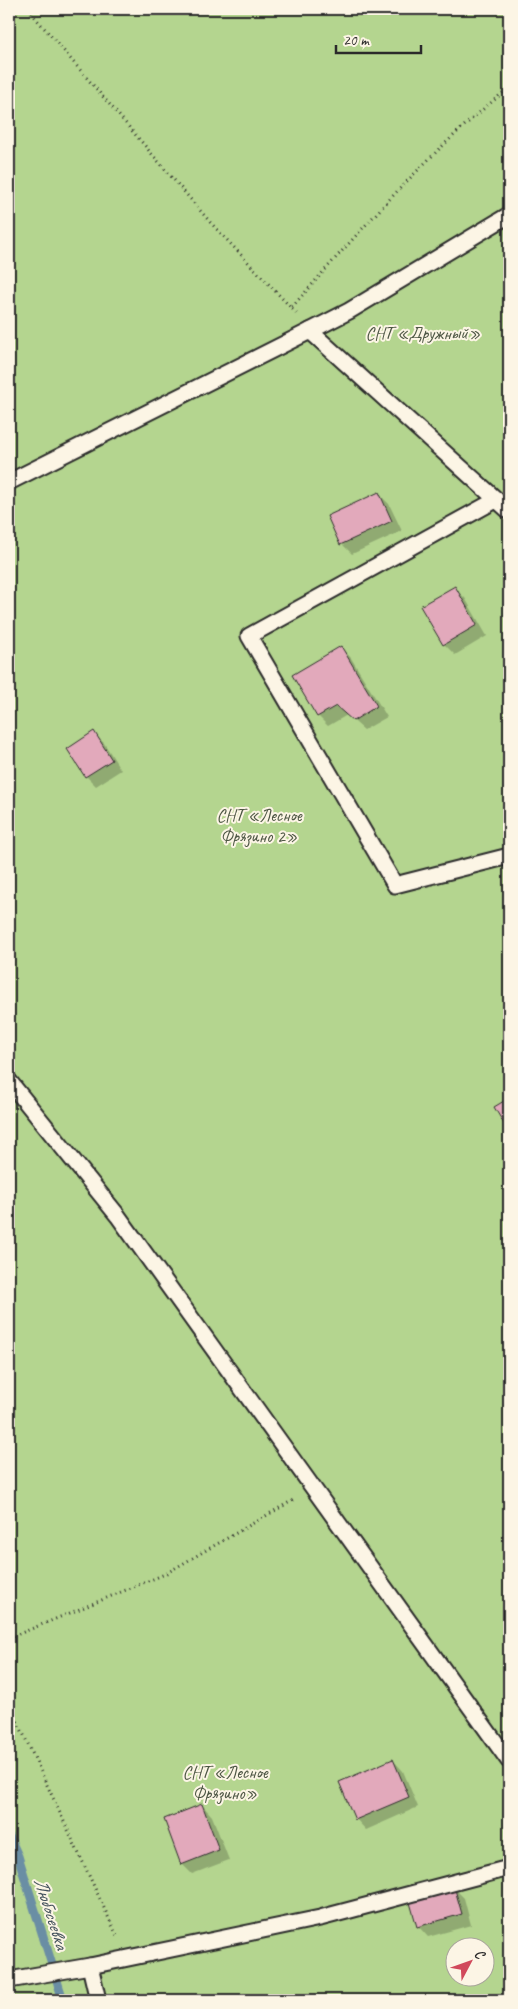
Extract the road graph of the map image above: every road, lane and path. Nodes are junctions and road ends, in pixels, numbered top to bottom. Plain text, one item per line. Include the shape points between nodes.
1 (28, 9) edge
2 (509, 88) edge
3 (509, 215) edge
4 (292, 307) junction
5 (310, 330) junction
6 (9, 482) edge
7 (496, 500) junction
8 (509, 511) edge
9 (509, 856) edge
10 (9, 1081) edge
11 (314, 1489) junction
12 (9, 1638) edge
13 (9, 1703) edge
14 (509, 1761) edge
15 (509, 1868) edge
16 (127, 1957) junction
17 (90, 1966) junction
18 (9, 1980) edge
19 (98, 2000) edge

1 - 4 path via 210,222
2 - 4 path via 467,121
3 - 5 lane via 349,311
4 - 5 path
5 - 6 lane
5 - 7 lane
7 - 8 lane
7 - 9 lane via 249,636 394,885
10 - 11 lane via 118,1216
11 - 12 path via 165,1574
11 - 14 lane
13 - 16 path
15 - 16 lane via 320,1918
16 - 17 lane
17 - 18 lane
17 - 19 lane

